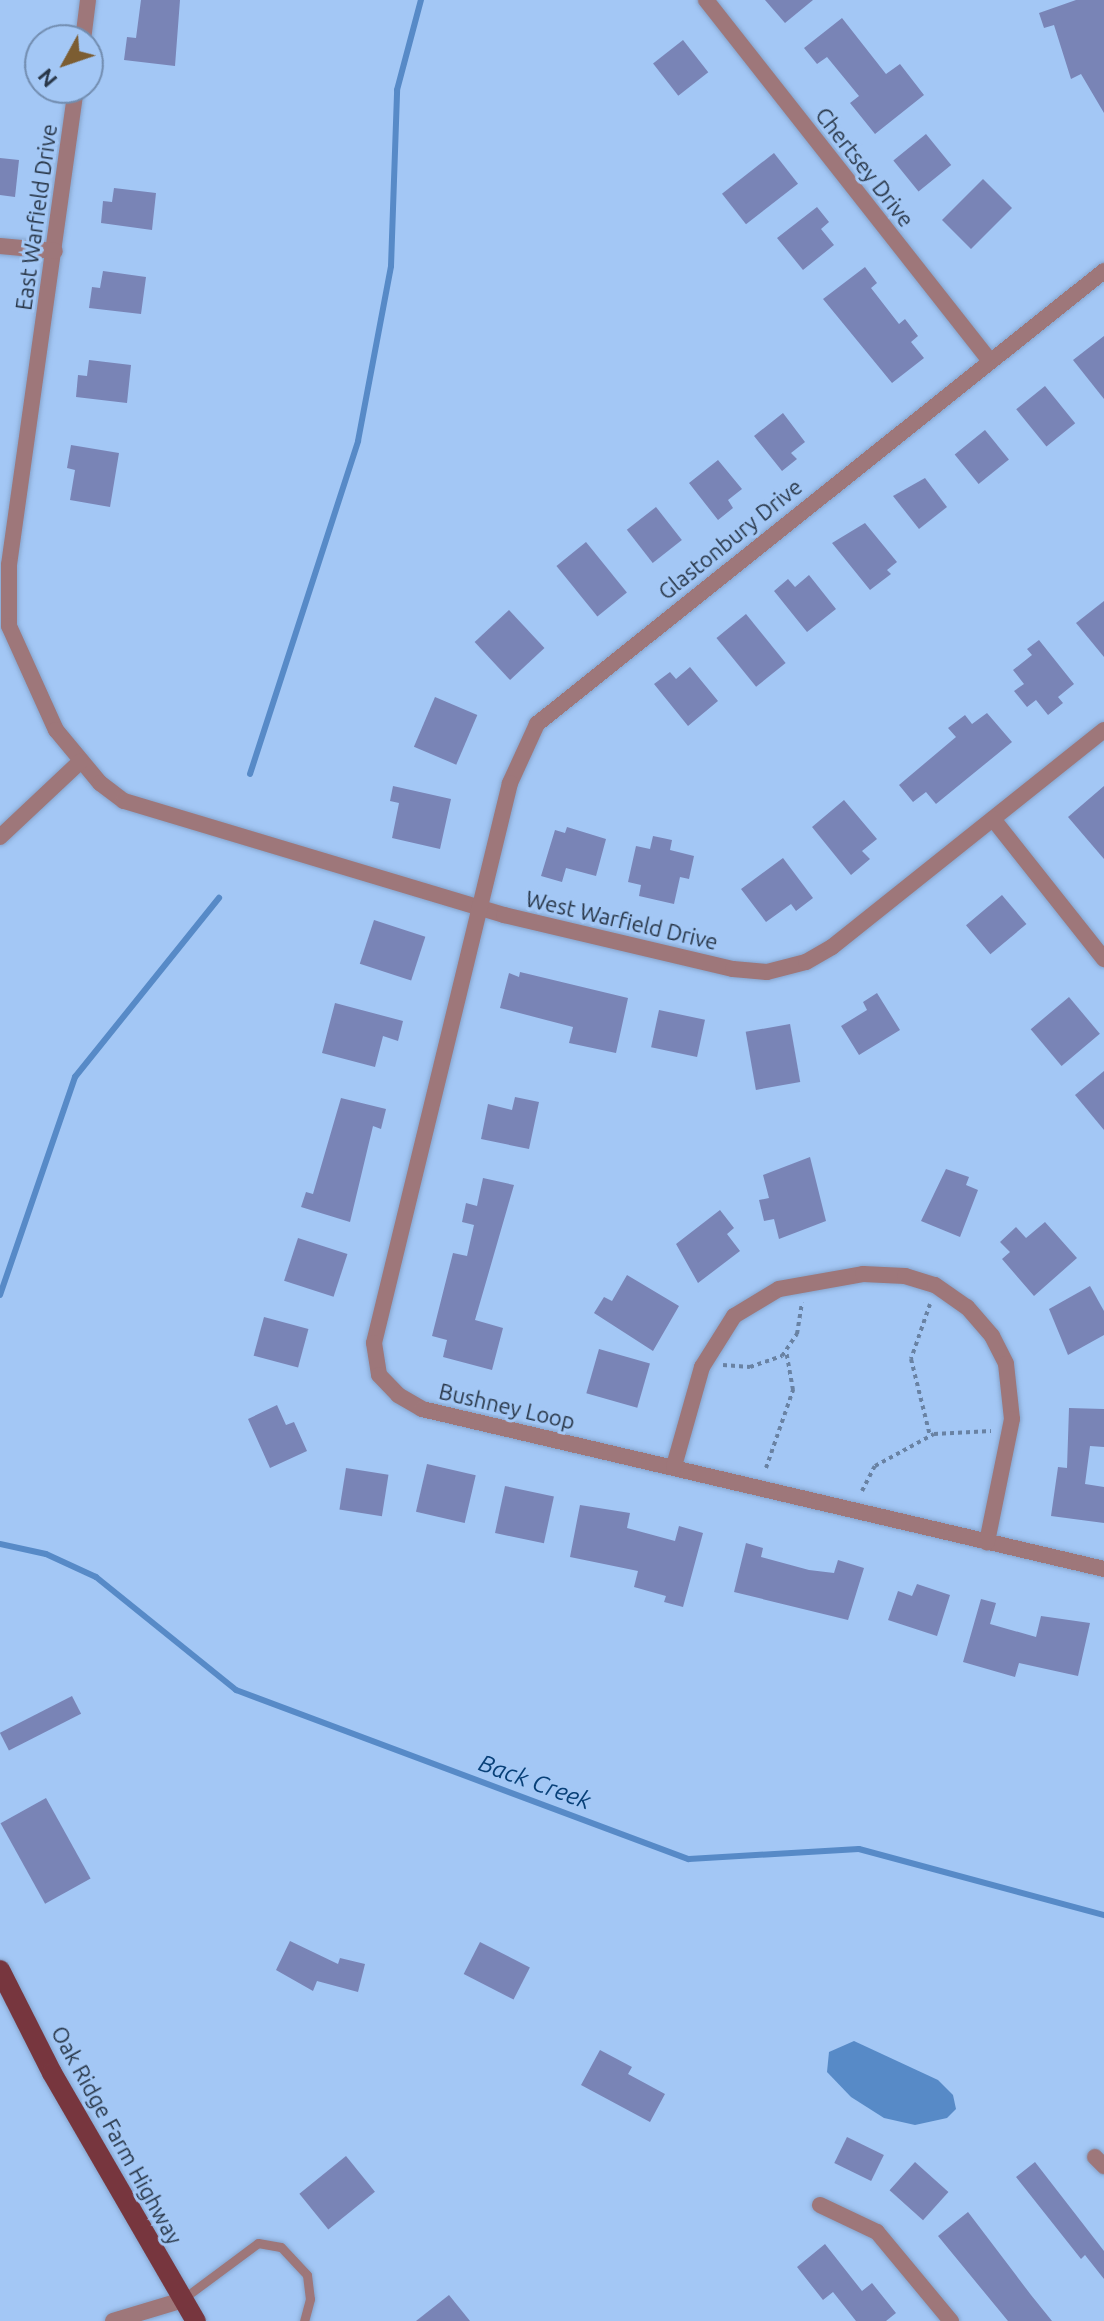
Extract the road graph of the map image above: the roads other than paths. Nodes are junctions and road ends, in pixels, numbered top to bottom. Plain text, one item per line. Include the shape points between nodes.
1 (88, 0) edge
2 (706, 0) edge
3 (85, 24) edge
4 (74, 104) edge
5 (0, 246) edge
6 (55, 251) junction
7 (1104, 271) edge
8 (989, 360) junction
9 (1104, 730) edge
10 (80, 762) junction
11 (993, 819) junction
12 (0, 837) edge
13 (480, 907) junction
14 (1104, 959) edge
15 (674, 1466) junction
16 (987, 1542) junction
17 (1104, 1569) edge
18 (0, 1970) edge
19 (820, 2205) dead end
20 (183, 2300) junction
21 (113, 2321) edge
22 (196, 2321) edge
23 (304, 2321) edge
24 (951, 2321) edge

1 - 3 street
2 - 8 street, Chertsey Drive
4 - 6 street, East Warfield Drive
5 - 6 street
6 - 10 street, East Warfield Drive via 9,565 9,626 39,701
7 - 8 street, Glastonbury Drive
8 - 13 street, Glastonbury Drive via 537,724 510,783
9 - 11 street, West Warfield Drive
10 - 12 street
10 - 13 street, West Warfield Drive via 124,801
11 - 13 street, West Warfield Drive via 832,947 806,962 767,972 733,969
11 - 14 street
13 - 15 street, Bushney Loop via 374,1343 379,1375 422,1409
15 - 16 street, Bushney Loop
15 - 16 street via 702,1367 734,1316 779,1289 863,1274 905,1276 935,1285 967,1307 992,1336 1006,1364 1012,1419
16 - 17 street, Bushney Loop
18 - 20 main road, Oak Ridge Farm Highway via 52,2073
19 - 24 street via 877,2232
20 - 21 street
20 - 22 main road, Oak Ridge Farm Highway
20 - 23 lane via 258,2243 281,2247 307,2275 310,2299

